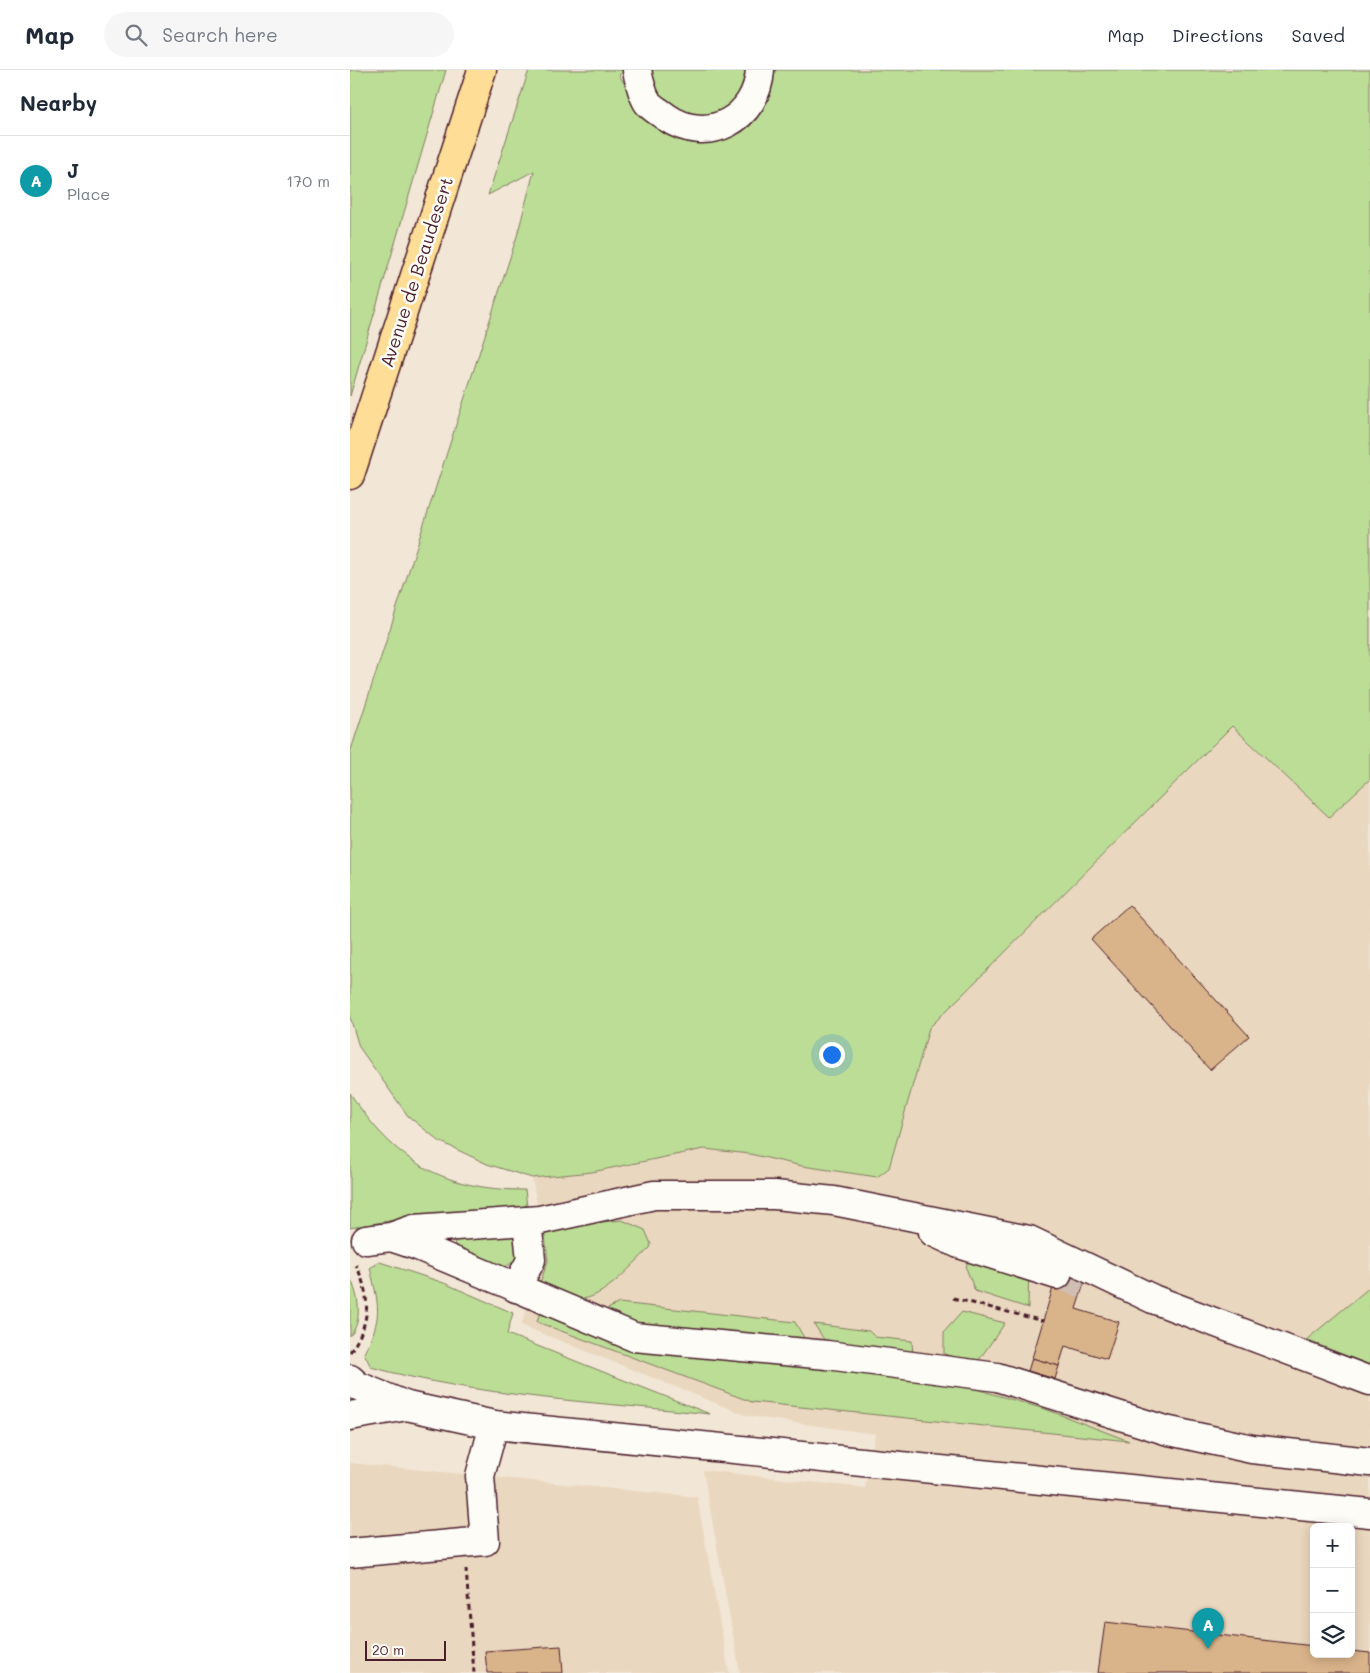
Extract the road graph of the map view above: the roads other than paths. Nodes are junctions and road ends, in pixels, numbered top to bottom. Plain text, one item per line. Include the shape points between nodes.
1 (482, 70) edge
2 (637, 70) edge
3 (760, 70) edge
4 (350, 475) edge
5 (908, 1216) junction
6 (527, 1221) junction
7 (362, 1246) edge
8 (1057, 1275) tunnel mouth
9 (1084, 1284) tunnel mouth
10 (516, 1288) junction
11 (1153, 1299) junction
12 (350, 1379) edge
13 (1370, 1381) edge
14 (407, 1406) junction
15 (350, 1416) edge
16 (494, 1425) junction
17 (1370, 1462) edge
18 (1370, 1513) edge
19 (350, 1553) edge

1 - 4 main road, Avenue de Beaudesert
2 - 3 lane via 648,104 677,124 698,128 714,128 734,120 745,110 759,85
5 - 6 lane via 834,1201 775,1195 654,1195 576,1214
5 - 8 lane via 915,1224 959,1244
5 - 11 lane via 1029,1240
6 - 7 lane via 414,1228
6 - 10 lane via 531,1260
7 - 10 lane via 418,1246
9 - 11 lane
10 - 17 lane via 634,1337 836,1356 997,1377 1165,1430 1252,1449
11 - 13 lane
12 - 14 lane via 358,1386
14 - 15 lane
14 - 16 lane
16 - 18 lane
16 - 19 lane via 480,1476 485,1541

